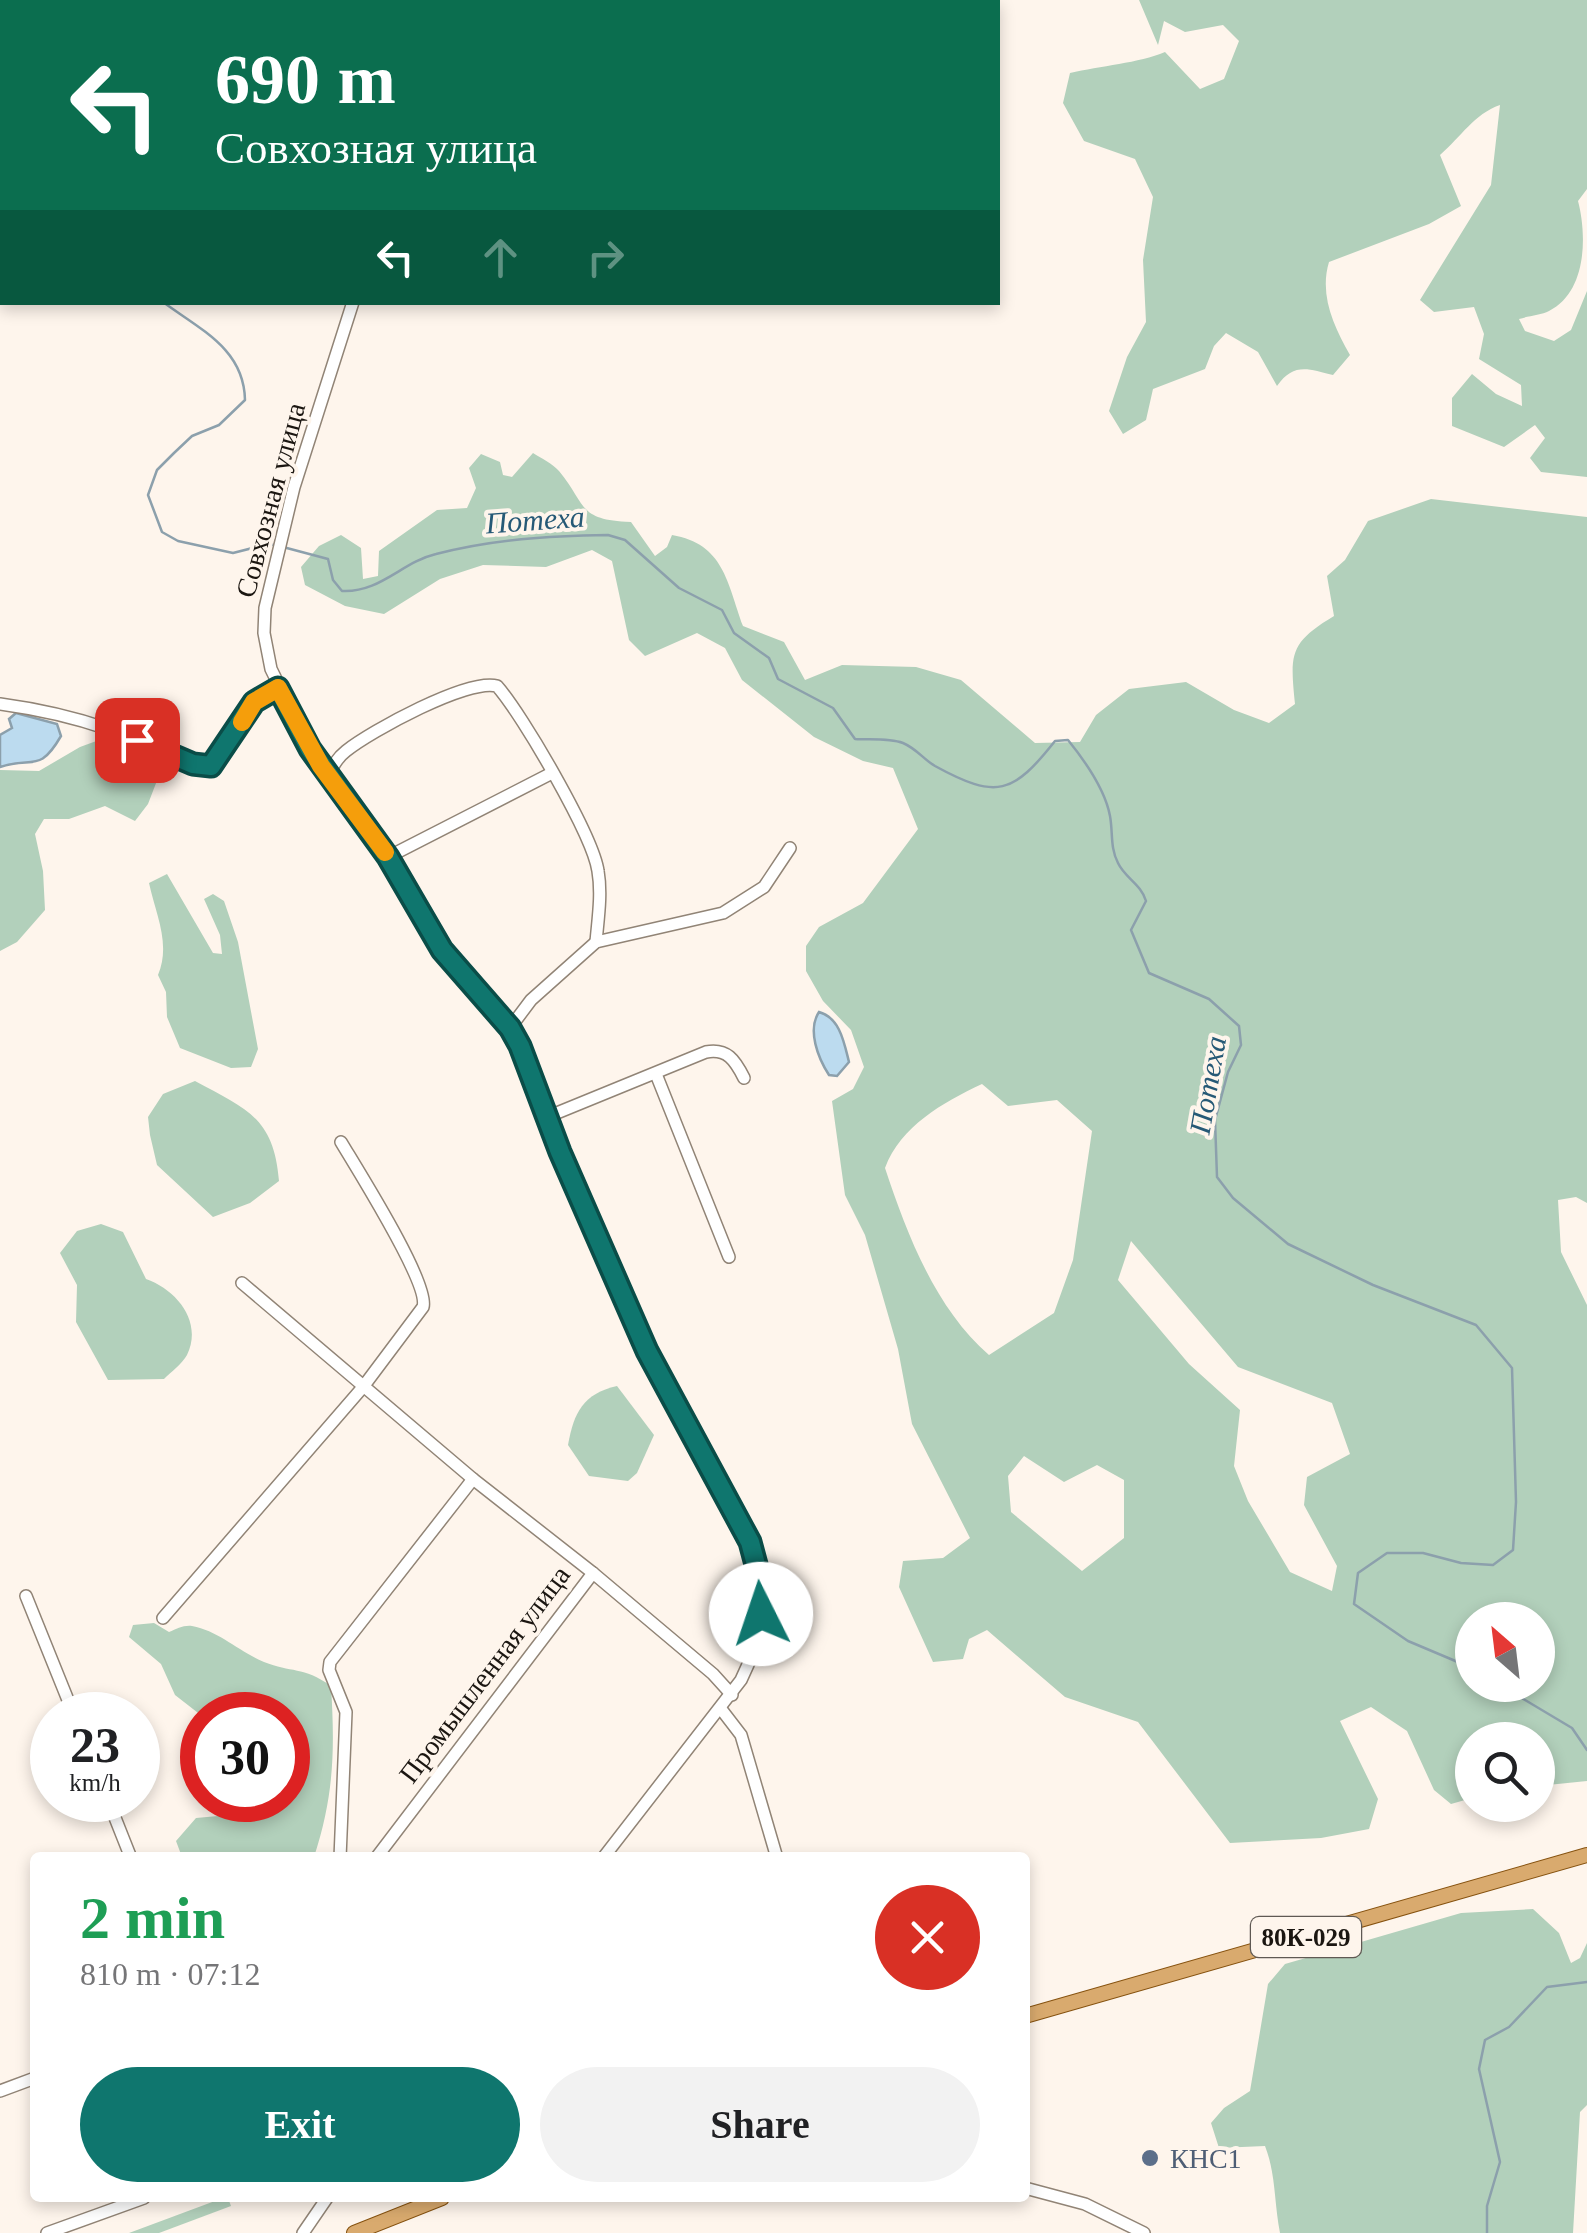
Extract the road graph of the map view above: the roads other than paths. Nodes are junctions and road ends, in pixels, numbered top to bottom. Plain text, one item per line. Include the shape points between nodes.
1 (352, 305) edge
2 (278, 688) junction
3 (0, 704) edge
4 (552, 772) junction
5 (328, 776) junction
6 (790, 848) dead end
7 (388, 857) junction
8 (596, 942) junction
9 (510, 1028) junction
10 (656, 1074) junction
11 (744, 1078) dead end
12 (548, 1117) junction
13 (341, 1142) dead end
14 (729, 1257) dead end
15 (242, 1282) dead end
16 (362, 1387) junction
17 (473, 1479) junction
18 (593, 1573) junction
19 (26, 1596) dead end
20 (164, 1618) dead end
21 (65, 1692) edge
22 (732, 1695) junction
23 (721, 1709) junction
24 (117, 1822) edge
25 (129, 1852) edge
26 (340, 1852) edge
27 (381, 1852) edge
28 (608, 1852) edge
29 (775, 1852) edge
30 (1587, 1855) edge
31 (1030, 2015) edge
32 (30, 2080) edge
33 (0, 2091) edge
34 (1030, 2189) edge
35 (133, 2202) edge
36 (324, 2202) edge
37 (432, 2202) edge
38 (47, 2233) edge
39 (303, 2233) edge
40 (354, 2233) edge
41 (1144, 2233) edge

1 - 2 street, Совхозная улица via 275,566 264,632
2 - 3 street via 254,702 211,766 108,729
2 - 5 street, Совхозная улица
4 - 5 street via 509,700 488,684 384,726 346,751
4 - 7 street
4 - 8 street via 596,863
5 - 7 street, Совхозная улица
6 - 8 street via 764,887 723,913
7 - 9 street, Совхозная улица via 459,973
8 - 9 street
9 - 12 street, Совхозная улица
10 - 11 street via 718,1050
10 - 12 street
10 - 14 street
12 - 22 street, Совхозная улица via 647,1351 734,1508 758,1566 757,1638
13 - 16 street via 425,1300
15 - 16 street
16 - 17 street
16 - 20 street
17 - 18 street
17 - 26 street via 330,1662 346,1712
18 - 22 street, Промышленная улица
18 - 27 street, Промышленная улица
19 - 21 street
22 - 23 street, Совхозная улица
23 - 28 street, Совхозная улица
23 - 29 street via 741,1736
24 - 25 street
30 - 31 main road, 80К-029
32 - 33 street
34 - 41 street via 1085,2204
35 - 38 street
36 - 39 street
37 - 40 main road

